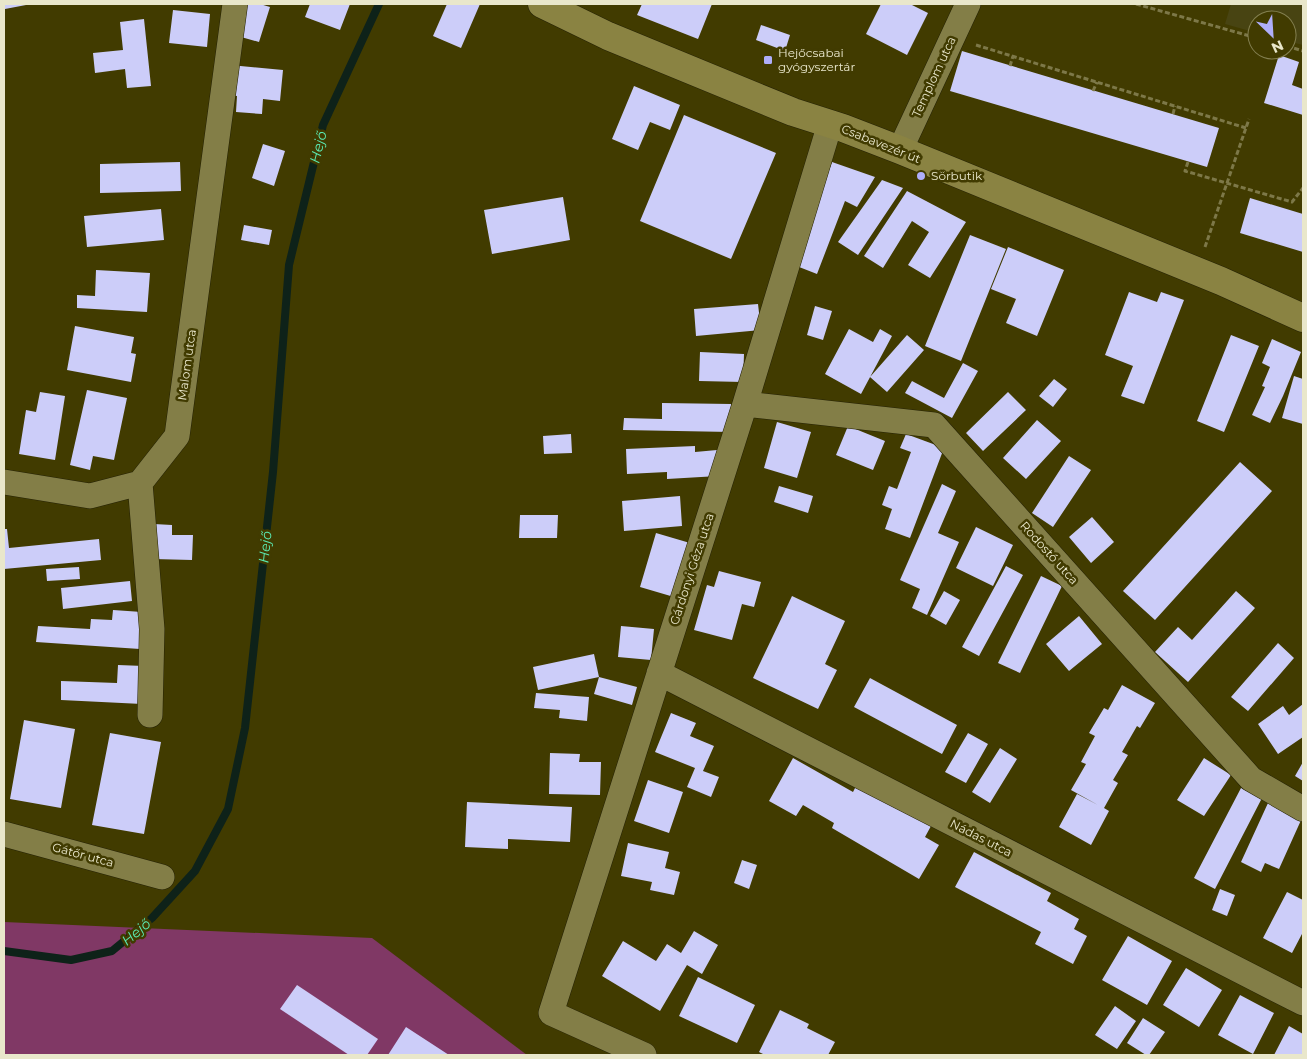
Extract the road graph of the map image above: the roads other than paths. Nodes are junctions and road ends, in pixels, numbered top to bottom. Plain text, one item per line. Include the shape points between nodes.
1 (235, 4) edge
2 (542, 4) edge
3 (968, 4) edge
4 (830, 124) junction
5 (900, 150) junction
6 (1303, 318) edge
7 (745, 404) junction
8 (4, 482) edge
9 (140, 483) junction
10 (659, 673) junction
11 (150, 715) dead end
12 (1303, 809) edge
13 (4, 834) edge
14 (162, 877) dead end
15 (1303, 1003) edge
16 (644, 1055) edge

1 - 9 street, Malom utca via 177,436
2 - 4 main road, Csabavezér út via 608,36
3 - 5 street, Templom utca
4 - 5 main road, Csabavezér út
4 - 7 street, Gárdonyi Géza utca
5 - 6 main road, Csabavezér út
7 - 10 street, Gárdonyi Géza utca
7 - 12 street, Rodostó utca via 934,425 1251,779
8 - 9 street via 90,496
9 - 11 street via 152,629
10 - 15 street, Nádas utca
10 - 16 street, Gárdonyi Géza utca via 551,1012
13 - 14 street, Gátőr utca

